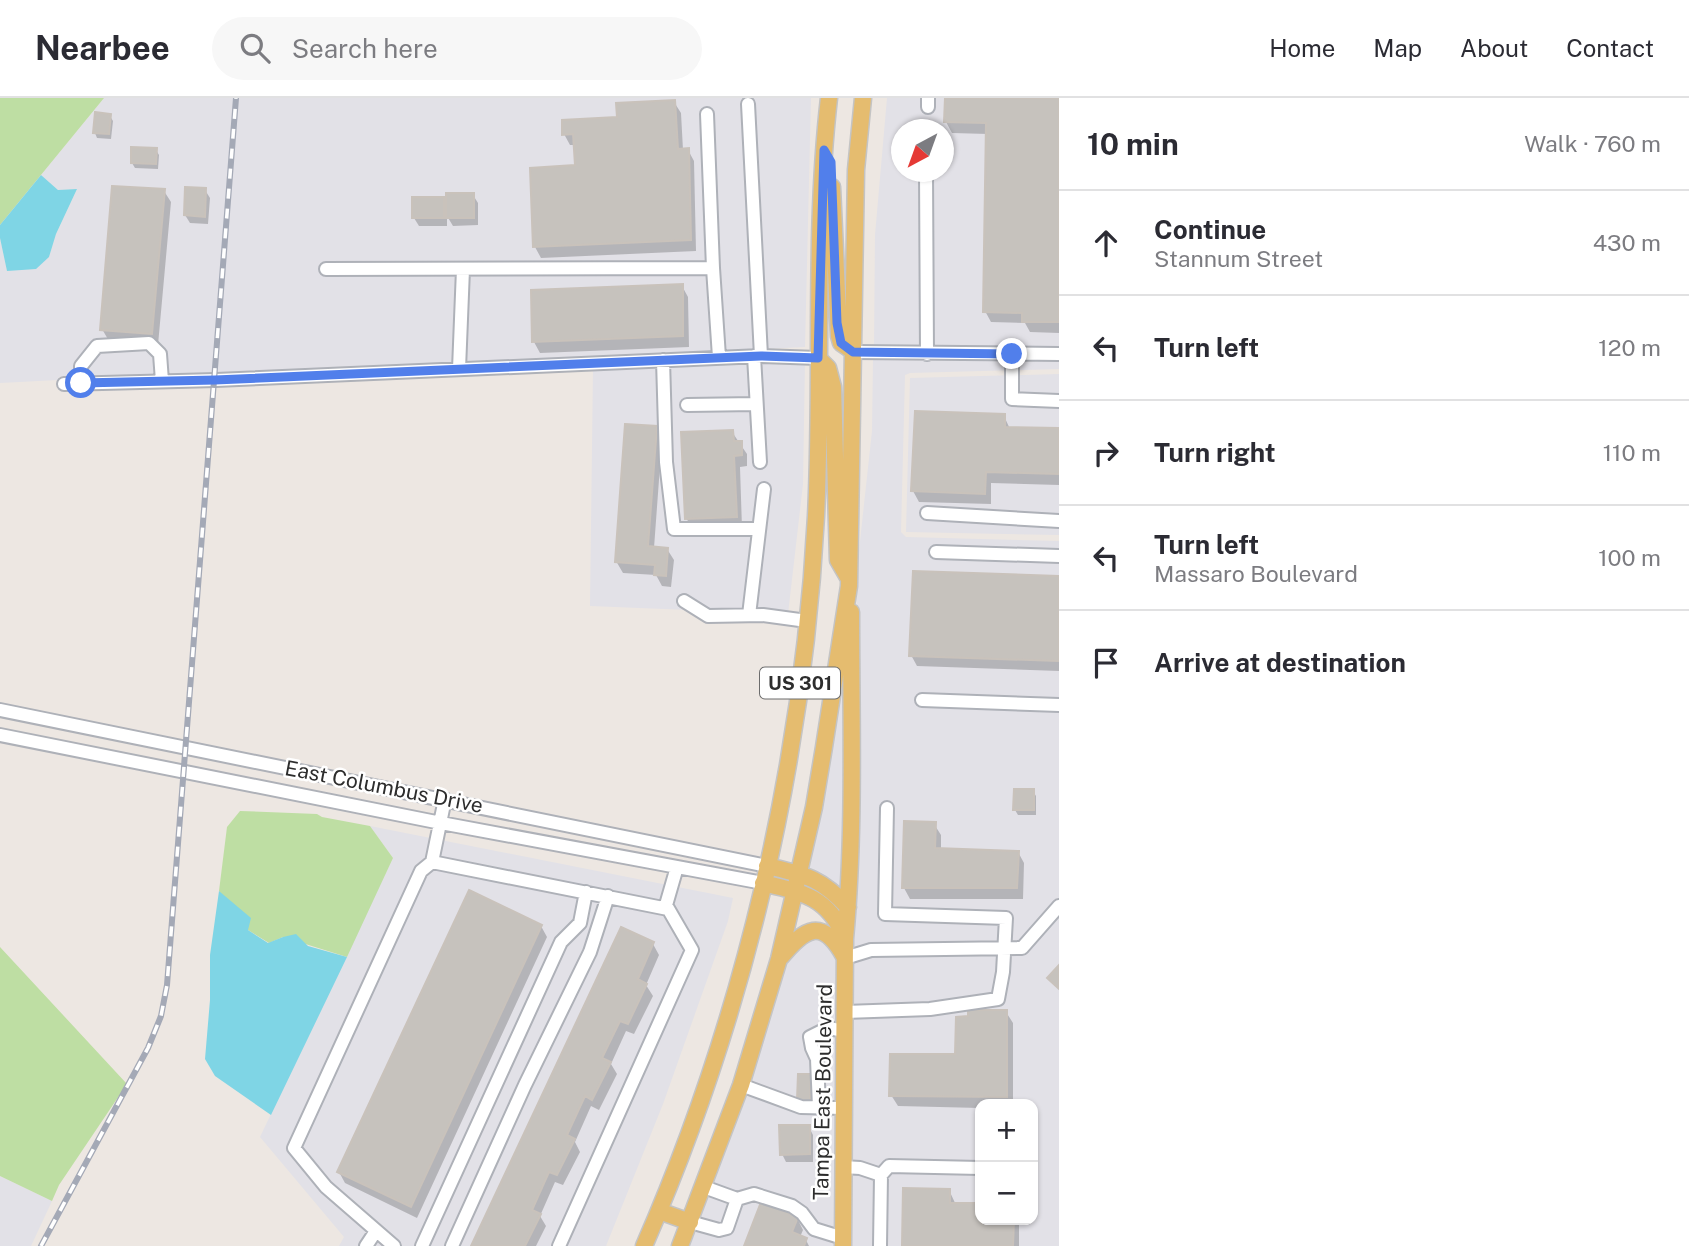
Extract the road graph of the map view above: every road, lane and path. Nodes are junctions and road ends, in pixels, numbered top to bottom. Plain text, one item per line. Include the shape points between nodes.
1 (829, 98) edge
2 (863, 98) edge
3 (748, 104) dead end
4 (708, 114) dead end
5 (824, 150) junction
6 (926, 182) edge
7 (713, 268) junction
8 (326, 269) dead end
9 (463, 269) junction
10 (853, 352) junction
11 (927, 354) junction
12 (1012, 354) junction
13 (1059, 354) edge
14 (757, 356) junction
15 (719, 357) junction
16 (818, 358) junction
17 (663, 360) junction
18 (459, 369) junction
19 (162, 381) junction
20 (81, 383) junction
21 (64, 384) dead end
22 (1059, 401) edge
23 (757, 404) junction
24 (687, 405) dead end
25 (760, 462) dead end
26 (764, 489) dead end
27 (927, 513) dead end
28 (1059, 521) edge
29 (760, 529) junction
30 (936, 552) dead end
31 (1059, 556) edge
32 (849, 582) junction
33 (684, 601) dead end
34 (749, 615) junction
35 (807, 621) junction
36 (922, 700) dead end
37 (1059, 705) edge
38 (0, 710) edge
39 (0, 735) edge
40 (445, 799) junction
41 (887, 808) dead end
42 (441, 823) junction
43 (432, 862) junction
44 (767, 866) junction
45 (677, 867) junction
46 (799, 873) junction
47 (763, 883) junction
48 (795, 890) junction
49 (586, 892) junction
50 (608, 897) junction
51 (1059, 906) edge
52 (848, 907) junction
53 (668, 908) junction
54 (845, 939) junction
55 (1003, 948) junction
56 (845, 958) junction
57 (779, 959) junction
58 (845, 1012) junction
59 (845, 1031) junction
60 (741, 1085) junction
61 (819, 1107) junction
62 (844, 1108) junction
63 (843, 1167) junction
64 (975, 1168) edge
65 (881, 1175) junction
66 (704, 1187) junction
67 (737, 1199) junction
68 (659, 1211) junction
69 (690, 1222) junction
70 (376, 1231) junction
71 (843, 1242) edge
72 (366, 1246) edge
73 (394, 1246) edge
74 (422, 1246) edge
75 (453, 1246) edge
76 (559, 1246) edge
77 (644, 1246) edge
78 (680, 1246) edge
79 (880, 1246) edge

1 - 5 main road, US 301
2 - 10 main road, US 301 via 856,170
3 - 14 street
4 - 7 street
5 - 10 main road via 831,162 839,336
5 - 16 main road, US 301
6 - 11 street
7 - 9 street
7 - 15 street
8 - 9 street
9 - 18 street
10 - 11 street
10 - 32 main road, US 301
11 - 12 street
12 - 13 street
12 - 22 street via 1012,399
14 - 15 street
14 - 16 street
14 - 23 street
15 - 17 street
16 - 32 main road via 828,368 833,387 838,560
16 - 35 main road, US 301 via 816,515
17 - 18 street
17 - 29 street via 666,462 674,529
18 - 19 street
19 - 20 street
19 - 20 street via 160,354 149,343 97,346 81,366
20 - 21 street
23 - 24 street
23 - 25 street
26 - 29 street
27 - 28 street
29 - 34 street
30 - 31 street
32 - 46 main road, US 301
32 - 52 main road, Tampa East Boulevard via 852,774
33 - 34 street via 708,616
34 - 35 street
35 - 44 main road, US 301 via 796,714
36 - 37 street
38 - 40 street, East Columbus Drive
39 - 42 street, East Columbus Drive
40 - 42 street
40 - 44 street, East Columbus Drive
41 - 55 street via 885,914 1006,918
42 - 43 street
42 - 45 street, East Columbus Drive
43 - 49 street
43 - 70 street via 421,872 294,1148 326,1186
44 - 46 main road
44 - 47 main road, US 301
45 - 47 street, East Columbus Drive
45 - 53 street
46 - 48 main road, US 301
46 - 52 main road via 827,886
47 - 48 main road
47 - 68 main road, US 301 via 712,1068
48 - 54 main road via 825,906
48 - 57 main road, US 301
49 - 50 street
49 - 74 street via 580,923 561,942
50 - 53 street
50 - 75 street via 590,952
51 - 55 street via 1022,948
52 - 54 main road, Tampa East Boulevard
53 - 76 street via 692,950
54 - 56 main road, Tampa East Boulevard
55 - 56 street via 871,950
55 - 58 street via 998,999 930,1009
56 - 57 main road via 828,933 810,930
56 - 58 main road, Tampa East Boulevard
57 - 60 main road, US 301
58 - 59 main road, Tampa East Boulevard
59 - 61 street via 828,1028 810,1037 817,1059
59 - 62 main road, Tampa East Boulevard
60 - 61 street via 801,1107
60 - 66 main road, US 301
61 - 62 street
62 - 63 main road, Tampa East Boulevard
63 - 65 street
63 - 71 main road, Tampa East Boulevard
64 - 65 street via 888,1166
65 - 79 street
66 - 67 street
66 - 69 main road, US 301
67 - 69 street via 727,1228
67 - 71 street via 754,1194 792,1206 814,1229
68 - 69 main road
68 - 77 main road, US 301
69 - 78 main road, US 301
70 - 72 street
70 - 73 street

